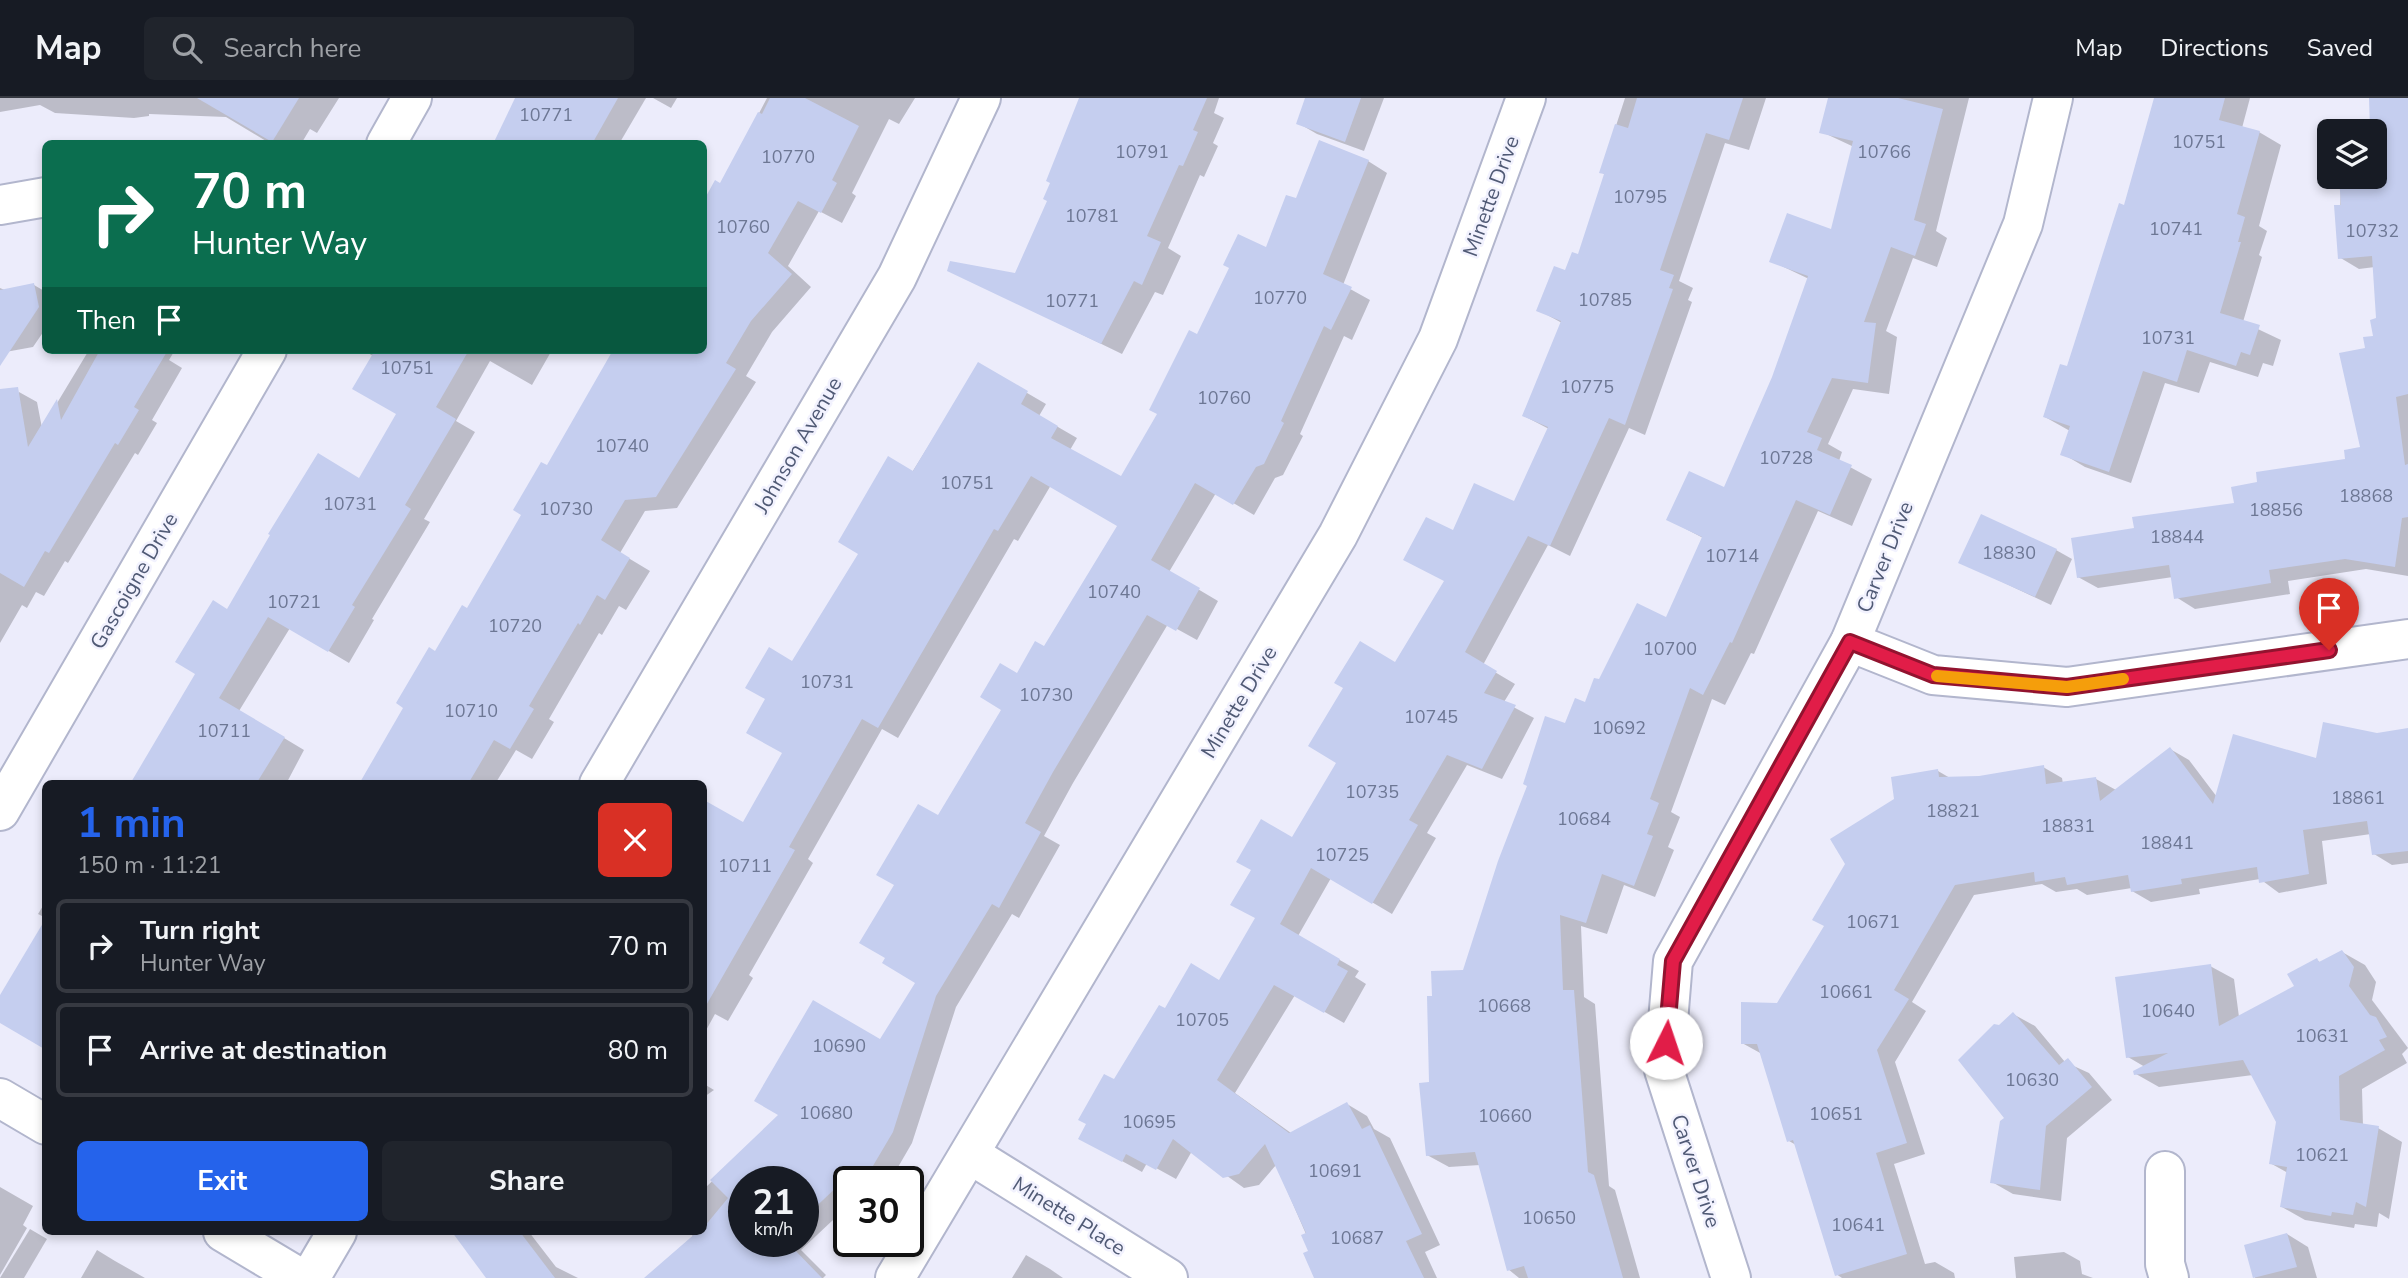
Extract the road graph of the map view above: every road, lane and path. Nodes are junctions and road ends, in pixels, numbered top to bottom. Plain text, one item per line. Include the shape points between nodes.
1 (412, 98) edge
2 (981, 98) edge
3 (1526, 98) edge
4 (2053, 98) edge
5 (388, 140) edge
6 (42, 198) edge
7 (0, 205) edge
8 (265, 354) edge
9 (2408, 639) edge
10 (1850, 642) junction
11 (601, 780) edge
12 (0, 811) edge
13 (0, 1098) edge
14 (42, 1123) edge
15 (971, 1155) junction
16 (2165, 1171) dead end
17 (228, 1235) edge
18 (335, 1235) edge
19 (300, 1278) edge
20 (310, 1278) edge
21 (895, 1278) edge
22 (1168, 1278) edge
23 (1731, 1278) edge
24 (2169, 1278) edge

1 - 5 street
2 - 11 street, Johnson Avenue via 897,277
3 - 15 street, Minette Drive via 1438,340 1338,536
4 - 10 street, Carver Drive via 2023,225
6 - 7 street
8 - 12 street, Gascoigne Drive
9 - 10 street via 2067,687 1933,675
10 - 23 street, Carver Drive via 1673,961 1664,1070
13 - 14 street
15 - 21 street, Minette Drive
15 - 22 street, Minette Place
16 - 24 street
17 - 19 street
18 - 20 street

